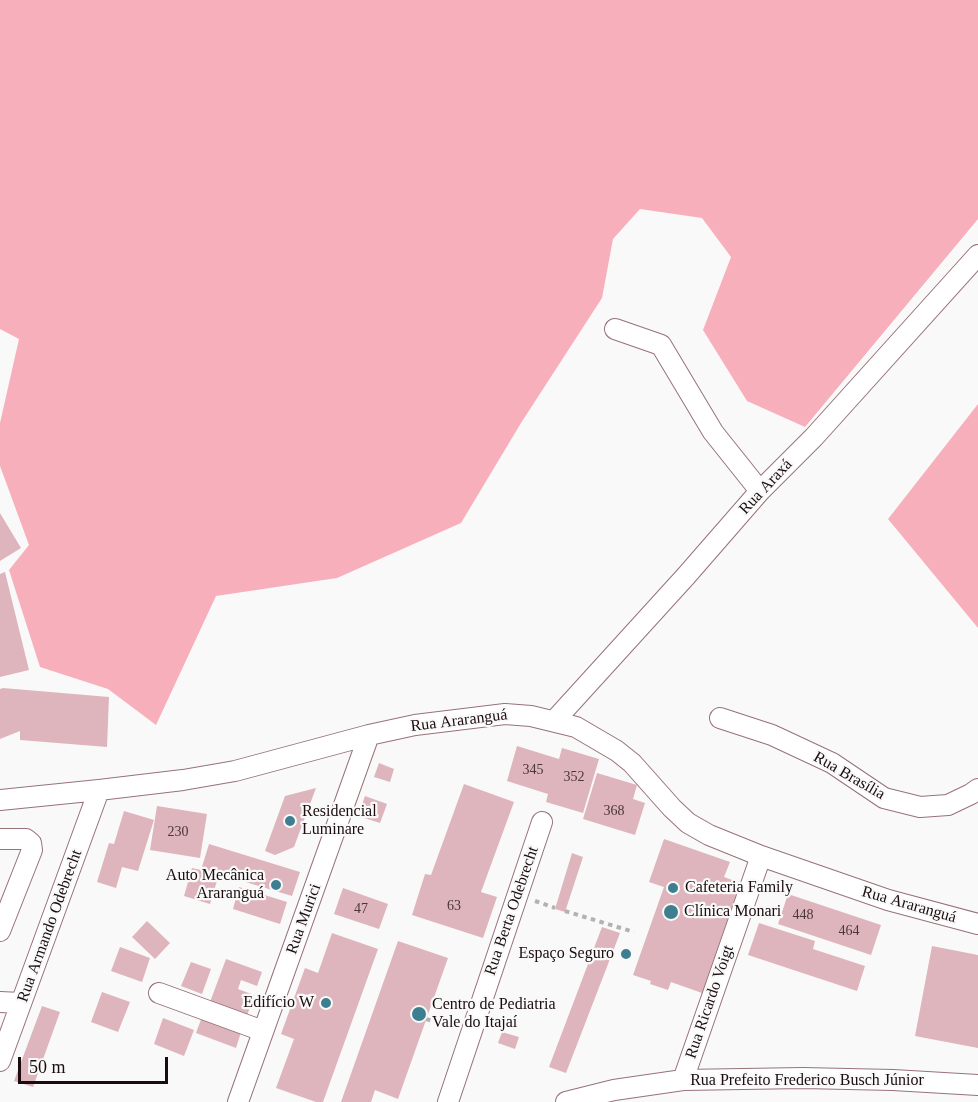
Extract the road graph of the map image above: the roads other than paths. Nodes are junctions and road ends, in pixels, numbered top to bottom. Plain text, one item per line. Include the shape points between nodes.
1 (978, 255) edge
2 (615, 329) dead end
3 (760, 491) junction
4 (720, 718) dead end
5 (555, 720) junction
6 (369, 735) junction
7 (978, 789) edge
8 (99, 790) junction
9 (0, 800) edge
10 (542, 822) dead end
11 (0, 839) edge
12 (761, 856) junction
13 (978, 924) edge
14 (0, 931) edge
15 (159, 993) dead end
16 (0, 1002) edge
17 (21, 1003) junction
18 (263, 1031) junction
19 (0, 1061) edge
20 (683, 1080) junction
21 (978, 1085) edge
22 (238, 1102) edge
23 (448, 1102) edge
24 (566, 1102) edge

1 - 3 street, Rua Araxá via 814,437
2 - 3 street via 661,345 713,432
3 - 5 street, Rua Araxá
4 - 7 street, Rua Brasília via 772,735 832,763 884,798 920,807 948,804
5 - 6 street, Rua Araranguá via 505,714
5 - 12 street, Rua Araranguá via 576,727 617,751 688,823
6 - 8 street, Rua Araranguá via 235,771
6 - 18 street, Rua Murici
8 - 9 street, Rua Araranguá
8 - 17 street, Rua Armando Odebrecht
10 - 23 street, Rua Berta Odebrecht
11 - 14 street via 26,839 32,843 32,850
12 - 13 street, Rua Araranguá via 888,900
12 - 20 street, Rua Ricardo Voigt
15 - 18 street
16 - 17 street
17 - 19 street, Rua Armando Odebrecht
18 - 22 street, Rua Murici
20 - 21 street, Rua Prefeito Frederico Busch Júnior via 803,1078
20 - 24 street, Rua Prefeito Frederico Busch Júnior

